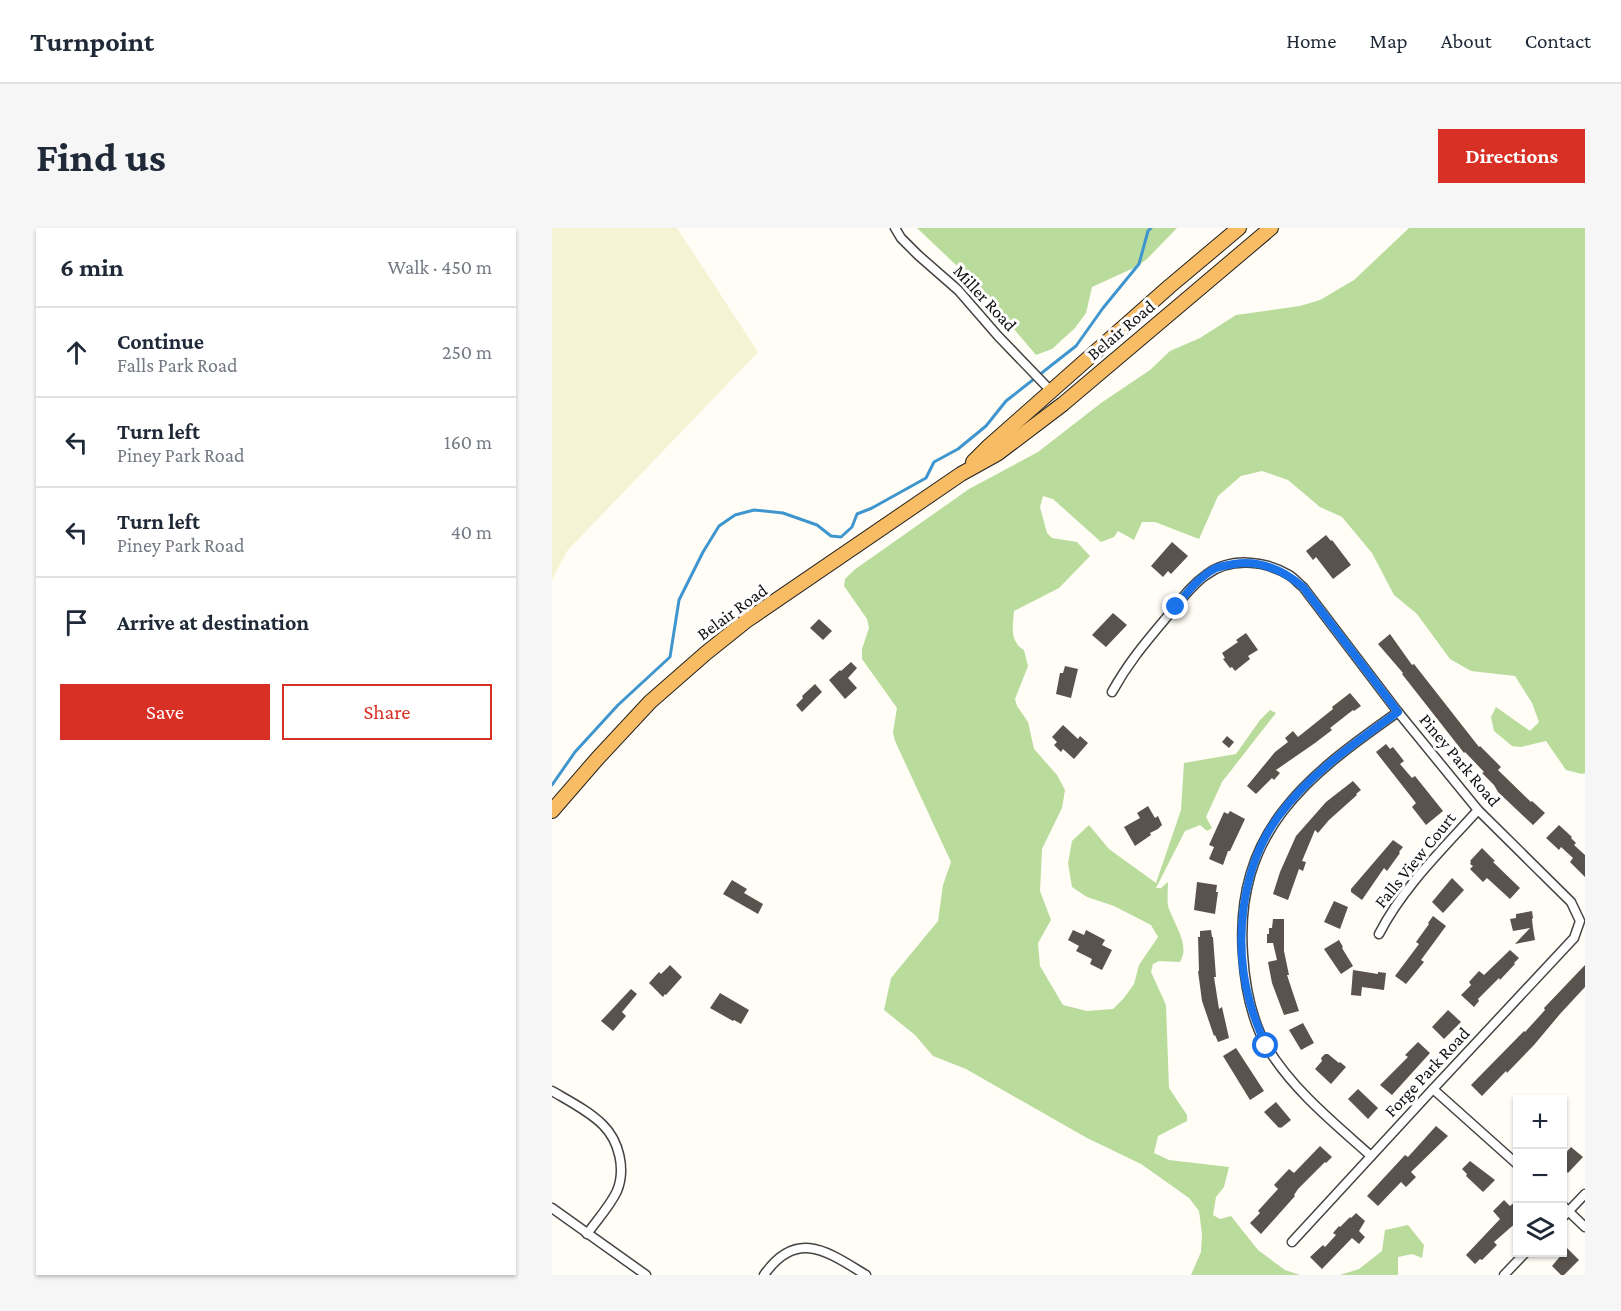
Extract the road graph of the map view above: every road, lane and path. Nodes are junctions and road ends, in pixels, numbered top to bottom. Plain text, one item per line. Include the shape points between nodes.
1 (895, 228) edge
2 (1239, 228) edge
3 (1272, 228) edge
4 (1051, 391) junction
5 (1063, 404) junction
6 (961, 474) junction
7 (1112, 692) dead end
8 (1398, 712) junction
9 (1479, 810) junction
10 (552, 811) edge
11 (1580, 921) joint
12 (1379, 934) dead end
13 (1433, 1089) junction
14 (552, 1090) edge
15 (1371, 1156) junction
16 (1513, 1161) edge
17 (1585, 1194) edge
18 (552, 1208) edge
19 (1567, 1209) edge
20 (1567, 1213) edge
21 (1585, 1227) edge
22 (587, 1234) junction
23 (1292, 1242) dead end
24 (1521, 1257) edge
25 (646, 1275) edge
26 (764, 1275) edge
27 (866, 1275) edge
28 (1504, 1275) edge

1 - 4 street, Miller Road
2 - 4 highway, Belair Road
3 - 5 highway, Belair Road
4 - 5 highway
4 - 6 highway, Belair Road
5 - 6 highway, Belair Road via 997,454
6 - 10 highway, Belair Road via 746,621 706,653 650,702
7 - 8 street, Piney Park Road via 1141,646 1191,588 1218,567 1244,562 1266,565 1290,575 1303,587
8 - 9 street, Piney Park Road
8 - 15 street via 1323,768 1276,819 1256,859 1244,897 1242,920 1249,1002 1266,1046 1308,1098
9 - 11 street, Piney Park Road via 1571,902
9 - 12 street, Falls View Court via 1413,883
11 - 13 street, Forge Park Road via 1574,938
13 - 15 street, Forge Park Road
13 - 16 street
14 - 22 street via 602,1124 619,1155 617,1190
15 - 23 street, Forge Park Road
17 - 19 street
18 - 22 street
20 - 21 street
22 - 25 street
24 - 28 street
26 - 27 street via 783,1255 802,1248 822,1250

